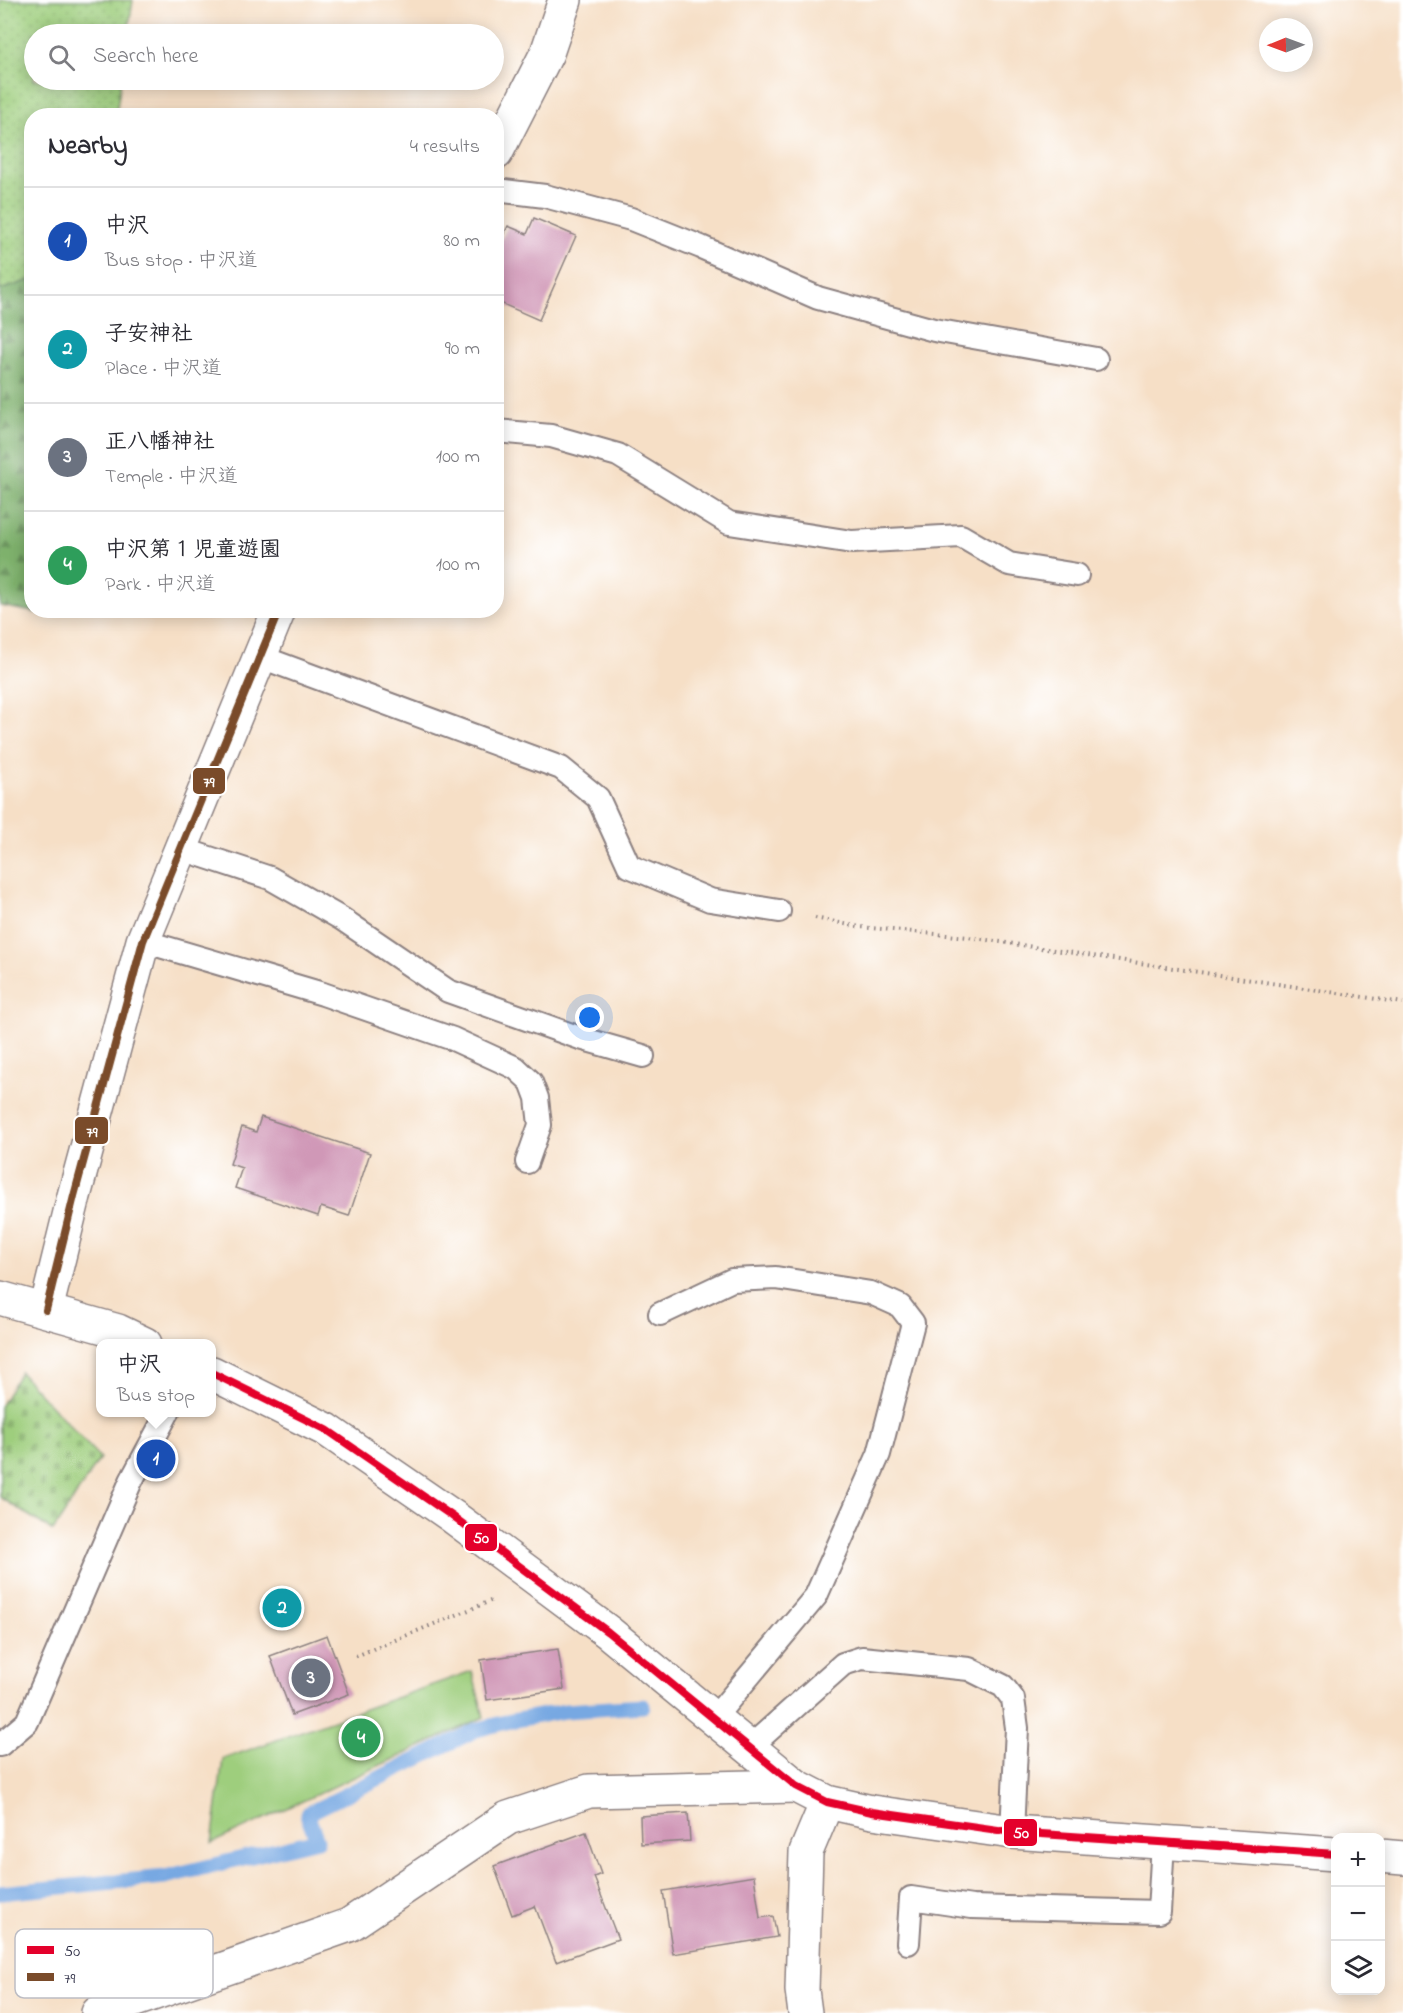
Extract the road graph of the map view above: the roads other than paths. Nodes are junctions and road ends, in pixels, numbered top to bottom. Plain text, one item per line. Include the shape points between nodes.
1 (566, 0) edge
2 (504, 137) edge
3 (504, 191) edge
4 (1096, 359) dead end
5 (504, 432) edge
6 (1077, 575) dead end
7 (276, 618) edge
8 (261, 657) junction
9 (182, 849) junction
10 (779, 911) road end
11 (143, 941) junction
12 (643, 1056) dead end
13 (528, 1162) dead end
14 (0, 1298) edge
15 (46, 1310) junction
16 (660, 1314) dead end
17 (134, 1339) edge
18 (216, 1374) edge
19 (166, 1417) edge
20 (714, 1718) junction
21 (0, 1745) edge
22 (750, 1747) junction
23 (796, 1786) junction
24 (827, 1802) junction
25 (1012, 1832) junction
26 (1163, 1842) junction
27 (1331, 1854) edge
28 (1385, 1856) edge
29 (1403, 1858) edge
30 (908, 1942) dead end
31 (213, 1973) edge
32 (141, 1998) edge
33 (98, 2013) edge
34 (806, 2013) edge

1 - 2 street via 547,53
3 - 4 lane via 545,196 631,219 818,298 934,330
5 - 6 lane via 551,436 618,455 729,523 852,542 961,536 1009,564
7 - 8 street
8 - 9 street
8 - 10 lane via 561,768 598,798 629,866 710,900
9 - 11 street
9 - 12 lane via 270,878 342,919 448,991
11 - 13 lane via 323,994 453,1039 516,1068 531,1082 537,1098 540,1125
11 - 15 street
14 - 15 street
15 - 17 street
16 - 20 lane via 732,1280 776,1278 871,1293 900,1306 913,1323 879,1454 816,1596
18 - 20 street via 327,1430 452,1516 608,1632
19 - 21 lane via 131,1480 27,1722
20 - 22 street
22 - 23 street
22 - 25 lane via 843,1664 862,1658 969,1669 1003,1686 1013,1699 1017,1728
23 - 24 street
23 - 31 street via 589,1791 508,1818 349,1925
24 - 25 street
24 - 34 street via 806,1852 802,1990
25 - 26 street
26 - 27 street
26 - 30 lane via 1159,1912 972,1907 911,1898
28 - 29 street
32 - 33 street

